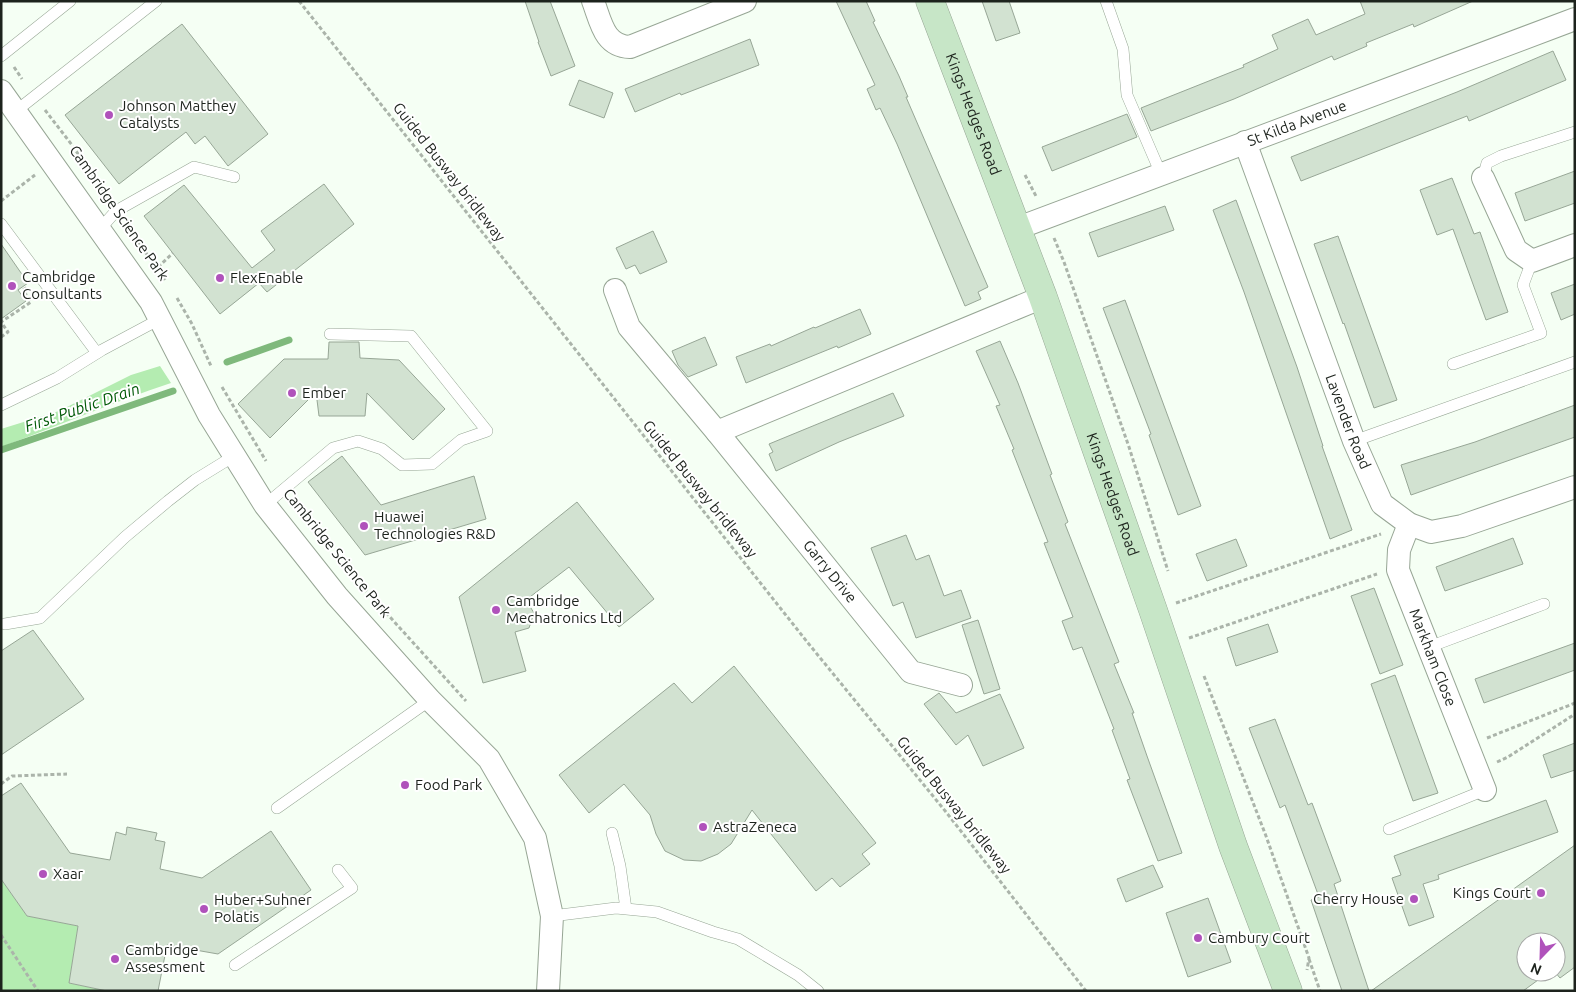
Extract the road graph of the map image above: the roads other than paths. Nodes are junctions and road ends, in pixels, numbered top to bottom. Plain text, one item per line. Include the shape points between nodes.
1 (70, 1) edge
2 (156, 1) edge
3 (593, 1) edge
4 (745, 1) edge
5 (930, 1) edge
6 (1106, 1) edge
7 (1575, 18) edge
8 (3, 55) edge
9 (1, 91) edge
10 (16, 111) junction
11 (1575, 132) edge
12 (1245, 142) junction
13 (1161, 174) junction
14 (234, 177) dead end
15 (1483, 178) joint
16 (1, 224) edge
17 (1018, 228) junction
18 (100, 229) junction
19 (1575, 245) edge
20 (1532, 261) junction
21 (615, 290) dead end
22 (1043, 297) junction
23 (160, 319) junction
24 (330, 334) dead end
25 (97, 353) junction
26 (1575, 362) edge
27 (1453, 364) dead end
28 (1, 405) edge
29 (717, 432) junction
30 (1354, 441) junction
31 (234, 456) junction
32 (1575, 487) edge
33 (265, 505) junction
34 (1409, 524) junction
35 (1544, 604) dead end
36 (5, 624) dead end
37 (1428, 647) junction
38 (961, 685) dead end
39 (430, 700) junction
40 (1481, 781) joint
41 (277, 808) dead end
42 (1388, 829) dead end
43 (612, 833) dead end
44 (338, 870) dead end
45 (626, 909) junction
46 (552, 916) junction
47 (235, 965) dead end
48 (1297, 983) edge
49 (548, 991) edge
50 (818, 991) edge

1 - 8 lane
2 - 10 lane
3 - 4 street via 608,38 620,46 630,47
5 - 17 street, Kings Hedges Road
6 - 13 lane via 1123,49 1127,95
7 - 12 street, St Kilda Avenue
9 - 10 street, Cambridge Science Park
10 - 18 street, Cambridge Science Park
11 - 15 lane via 1488,163
12 - 13 street, St Kilda Avenue
12 - 30 street, Lavender Road
13 - 17 street, St Kilda Avenue
14 - 18 lane via 194,167 116,211
15 - 20 street via 1516,250
16 - 25 lane
17 - 22 street, Kings Hedges Road
18 - 23 street, Cambridge Science Park
19 - 20 street
20 - 27 lane via 1524,285 1541,333
21 - 29 street, Garry Drive via 630,328
22 - 29 street
22 - 48 street, Kings Hedges Road via 1233,846
23 - 25 lane
23 - 31 street, Cambridge Science Park via 209,415
24 - 33 lane via 411,336 487,431 461,440 432,464 402,464 382,449 358,441 333,448
25 - 28 lane via 57,378
26 - 30 lane
29 - 38 street, Garry Drive via 911,672
30 - 34 street, Lavender Road via 1382,504
31 - 33 street, Cambridge Science Park
31 - 36 lane via 195,480 161,507 40,618
32 - 34 street, Lavender Road via 1462,526 1431,532
33 - 39 street, Cambridge Science Park via 338,596
34 - 37 street, Markham Close via 1399,550 1398,570
35 - 37 lane
37 - 40 street, Markham Close
39 - 41 lane
39 - 46 street, Cambridge Science Park via 489,760 535,838
40 - 42 lane
43 - 45 lane
44 - 47 lane via 352,888
45 - 46 lane
45 - 50 lane via 658,912 738,939 798,975
46 - 49 street, Cambridge Science Park

